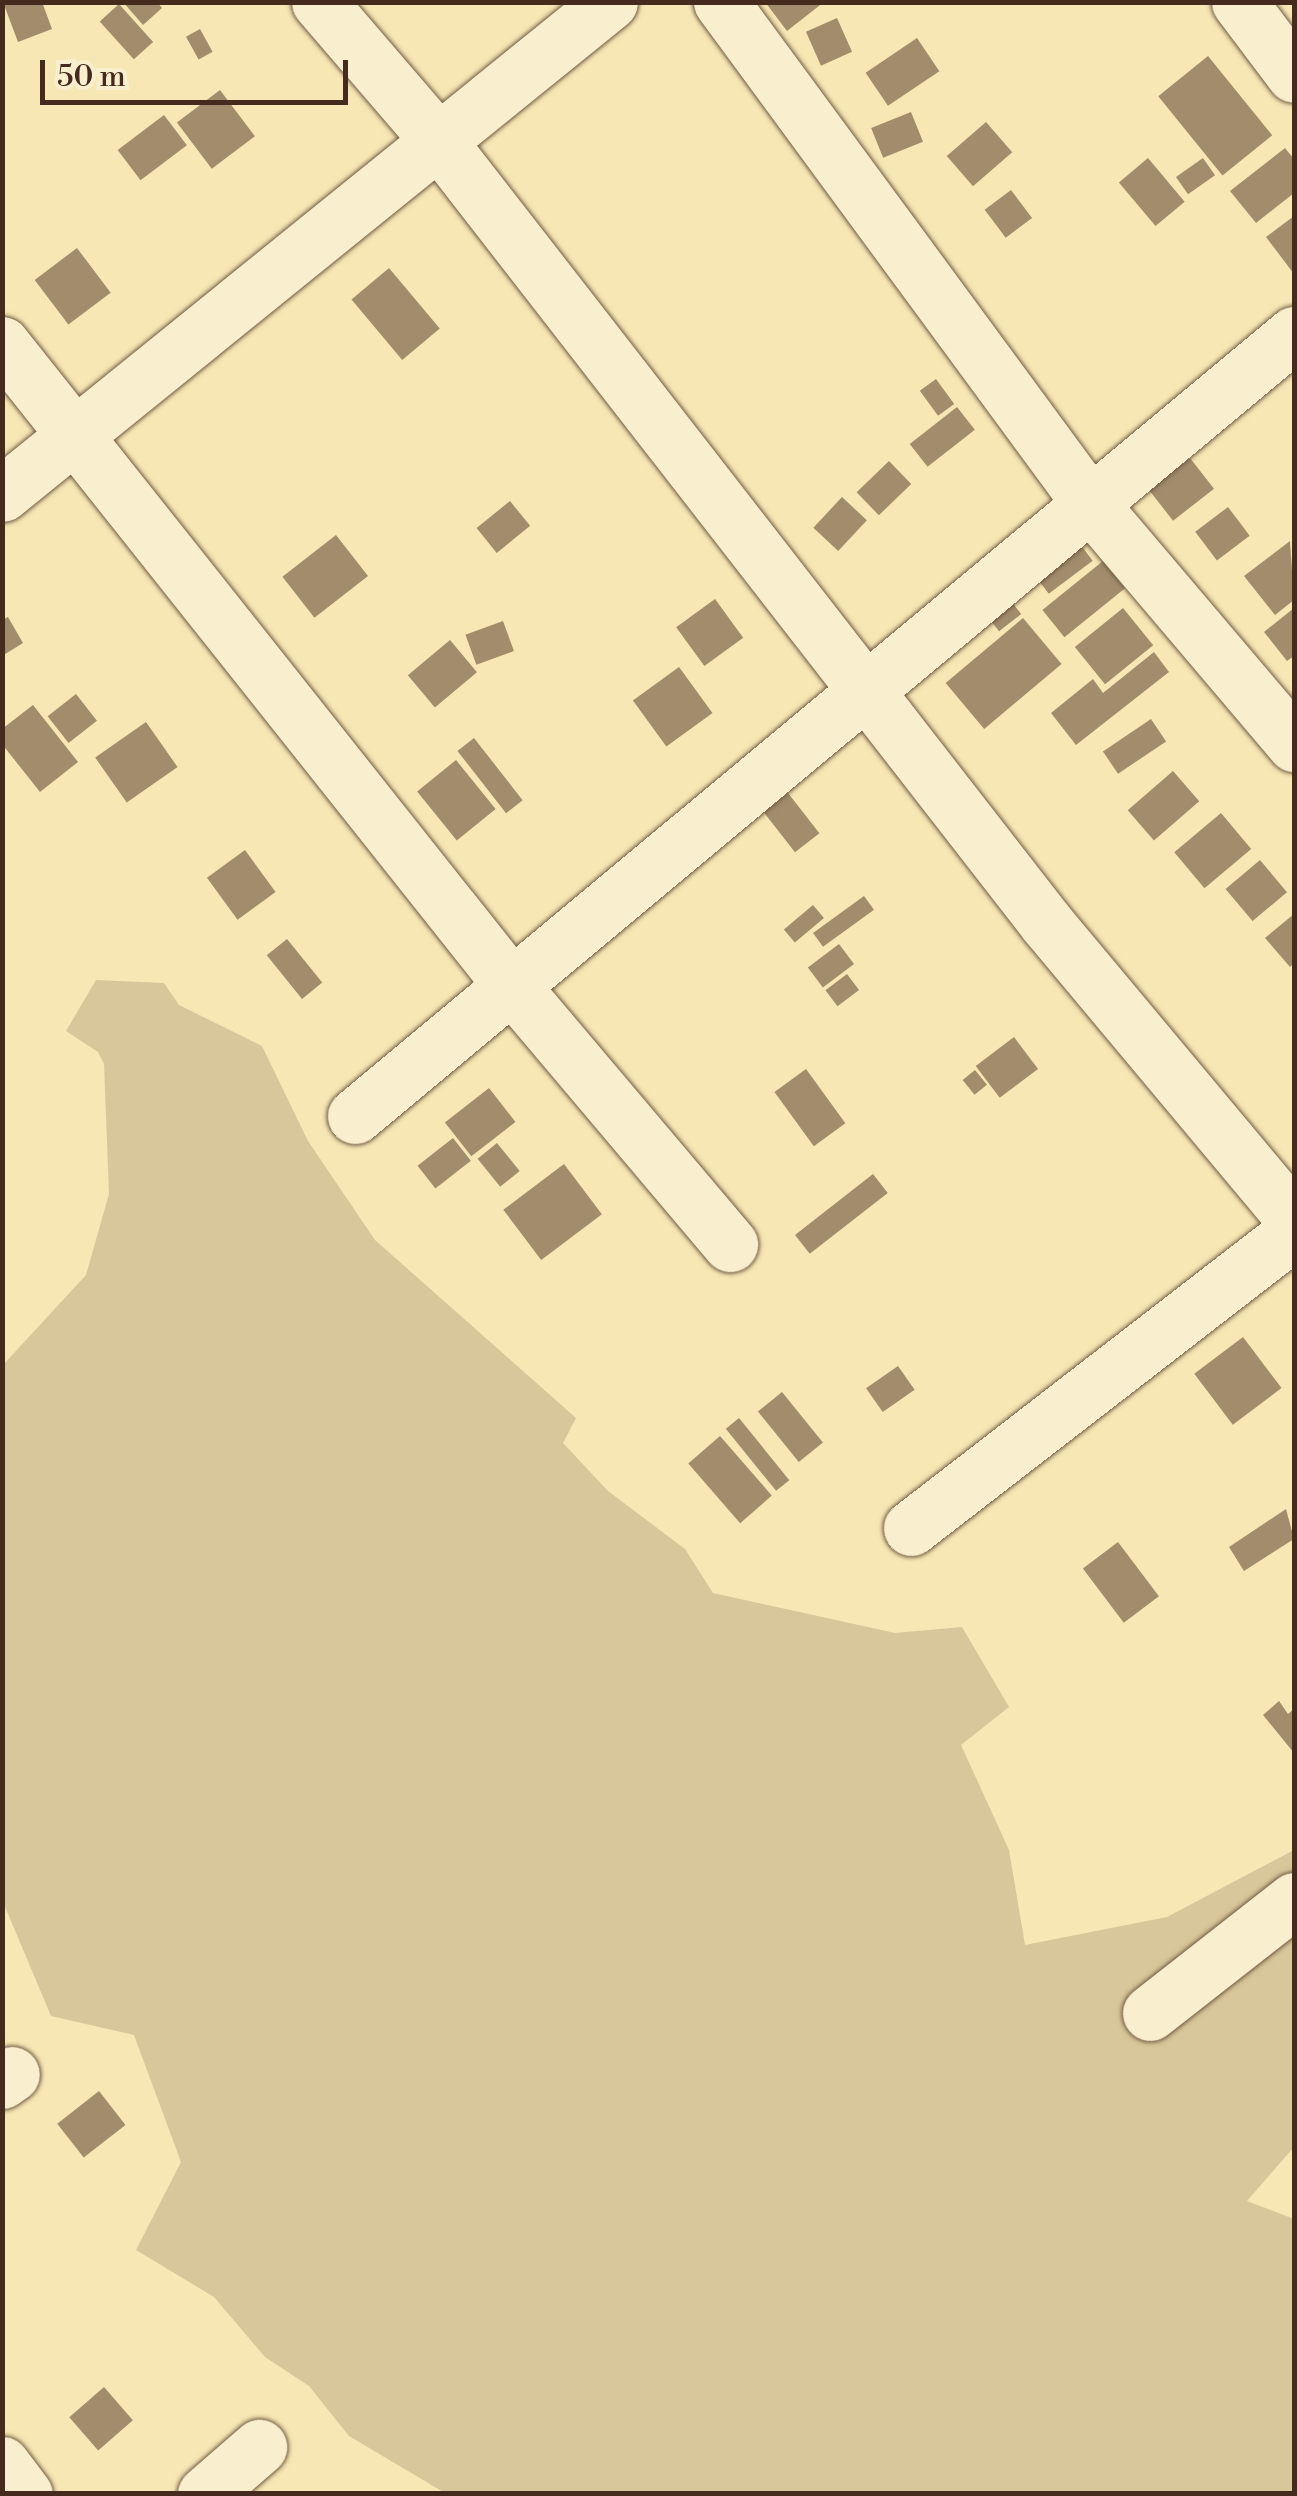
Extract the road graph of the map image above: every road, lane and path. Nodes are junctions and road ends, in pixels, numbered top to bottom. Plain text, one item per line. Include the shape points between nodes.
1 (320, 2) edge
2 (610, 2) edge
3 (720, 2) edge
4 (1239, 2) edge
5 (1294, 75) edge
6 (437, 139) junction
7 (1294, 334) edge
8 (2, 344) edge
9 (76, 436) junction
10 (2, 494) edge
11 (1088, 501) junction
12 (863, 695) junction
13 (1294, 744) edge
14 (512, 986) junction
15 (355, 1116) dead end
16 (1294, 1219) edge
17 (1294, 1232) edge
18 (730, 1244) dead end
19 (910, 1528) dead end
20 (1294, 1900) edge
21 (1150, 2013) dead end
22 (259, 2447) dead end
23 (2, 2464) edge
24 (25, 2494) edge
25 (205, 2494) edge

1 - 6 street
2 - 6 street
3 - 11 street
4 - 5 street
6 - 9 street
6 - 12 street
7 - 11 street
8 - 9 street
9 - 10 street
9 - 14 street
11 - 12 street
11 - 13 street
12 - 14 street
12 - 16 street
14 - 15 street
14 - 18 street
17 - 19 street
20 - 21 street
22 - 25 street
23 - 24 street

